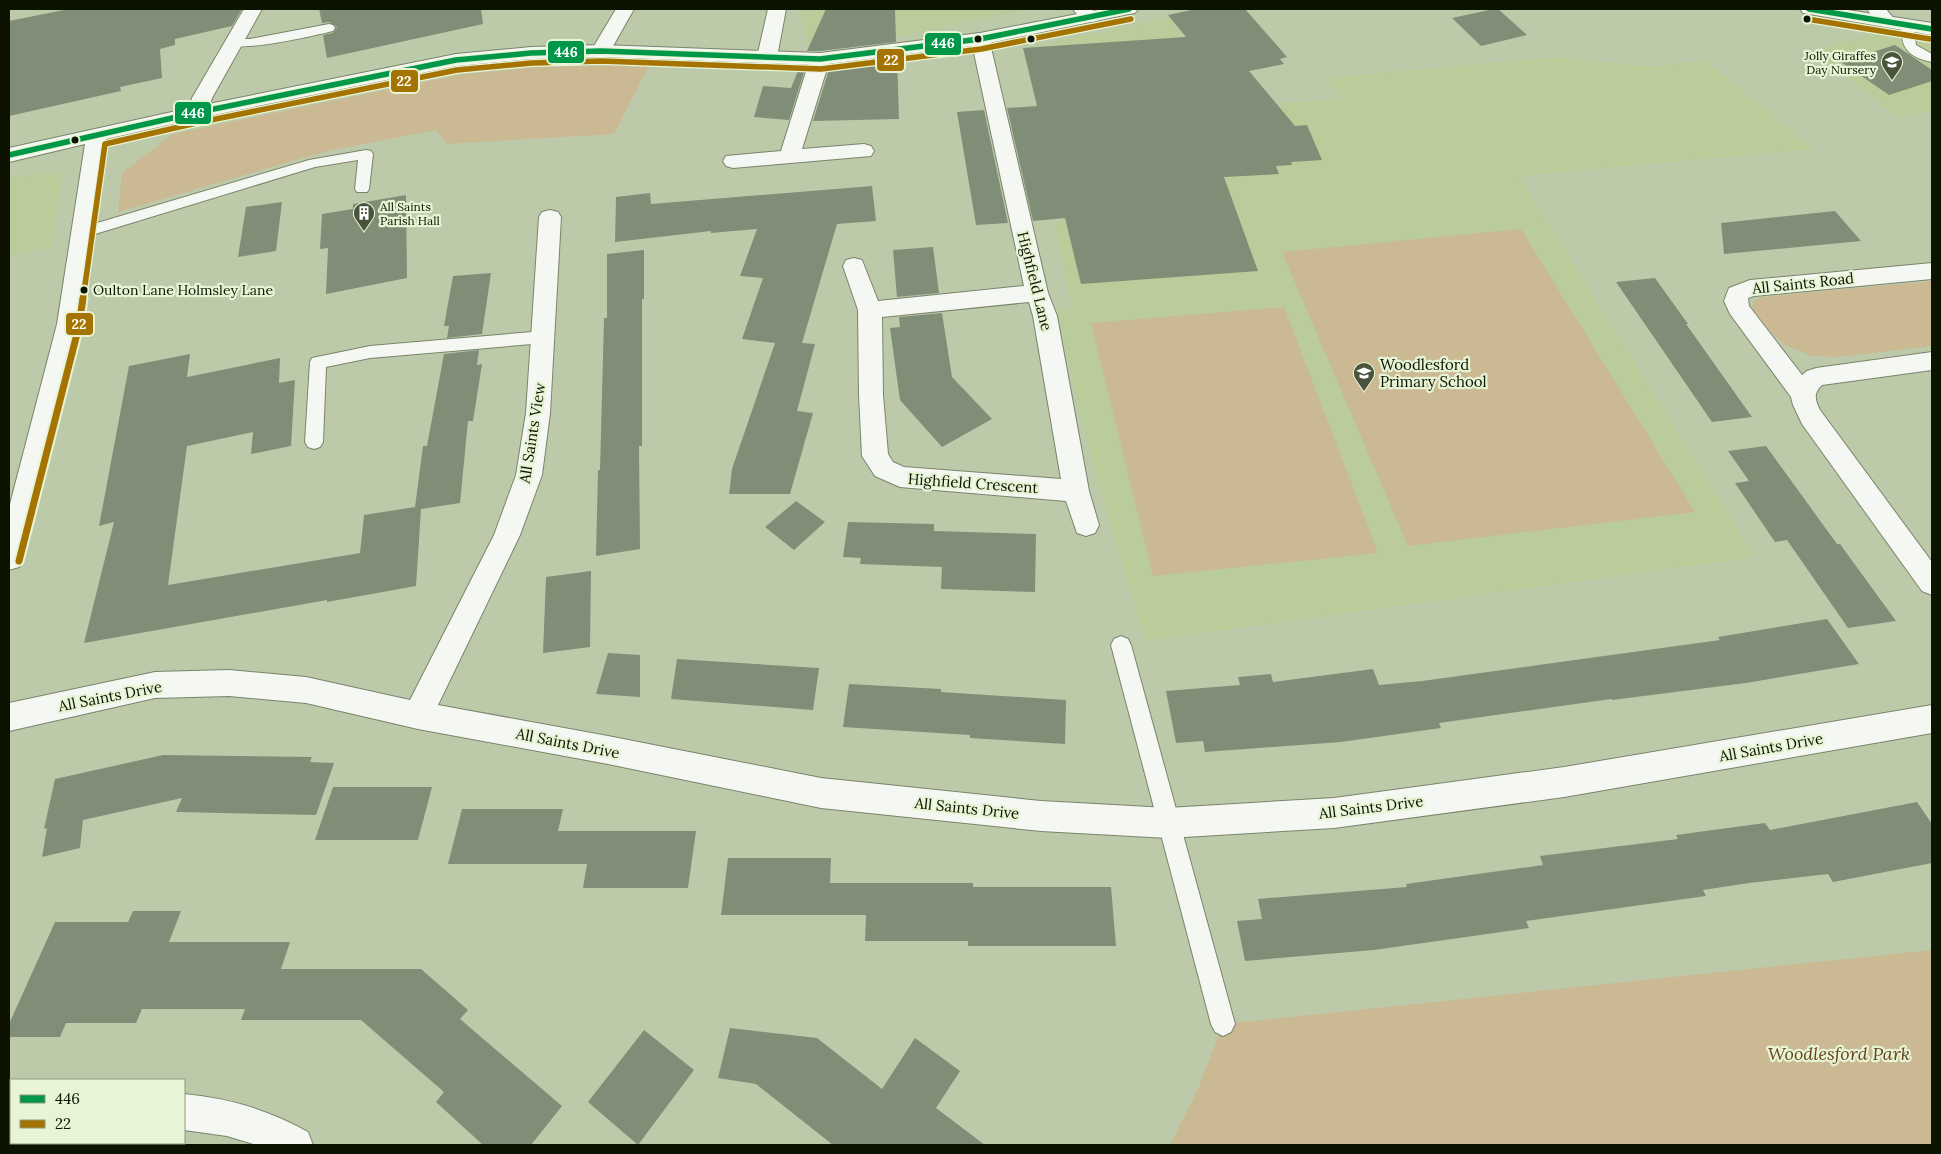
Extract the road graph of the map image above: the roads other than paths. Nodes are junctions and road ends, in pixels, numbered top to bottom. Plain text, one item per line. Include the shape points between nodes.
1 (253, 9) edge
2 (625, 9) edge
3 (777, 9) edge
4 (1128, 9) edge
5 (1809, 9) edge
6 (1086, 13) edge
7 (1881, 15) edge
8 (1907, 24) junction
9 (329, 28) dead end
10 (1932, 29) edge
11 (980, 39) junction
12 (233, 43) junction
13 (601, 51) junction
14 (767, 57) junction
15 (1932, 58) edge
16 (820, 59) junction
17 (199, 112) junction
18 (96, 136) junction
19 (864, 151) dead end
20 (9, 155) edge
21 (788, 157) junction
22 (732, 161) dead end
23 (362, 189) dead end
24 (550, 217) dead end
25 (82, 232) junction
26 (854, 266) dead end
27 (1932, 271) edge
28 (1037, 293) junction
29 (870, 310) junction
30 (544, 337) junction
31 (1932, 361) edge
32 (1802, 394) junction
33 (314, 442) dead end
34 (1076, 491) junction
35 (1086, 525) dead end
36 (9, 559) edge
37 (1932, 583) edge
38 (1121, 645) dead end
39 (418, 715) junction
40 (9, 717) edge
41 (1932, 719) edge
42 (1168, 823) junction
43 (1223, 1024) dead end
44 (185, 1112) edge
45 (294, 1145) edge

1 - 12 street
2 - 13 street
3 - 14 street
4 - 6 street
5 - 7 street
6 - 11 street
7 - 8 street
8 - 10 street
8 - 15 lane via 1907,43
9 - 12 lane via 250,43
11 - 16 street via 890,53
11 - 28 street, Highfield Lane
12 - 17 street via 202,98
13 - 14 street
13 - 17 street via 456,60
14 - 16 street
16 - 21 street
17 - 18 street
18 - 20 street
18 - 25 street
19 - 21 street
21 - 22 street
23 - 25 lane via 366,154 314,163
24 - 30 street, All Saints View
25 - 36 street via 68,324
26 - 29 street, Highfield Crescent
27 - 32 street, All Saints Road via 1750,288 1737,294 1738,308
28 - 29 street
28 - 34 street, Highfield Lane via 1045,316
29 - 34 street, Highfield Crescent via 875,456 884,469 900,477
30 - 33 lane via 370,352 318,362
30 - 39 street, All Saints View via 529,475 507,535
31 - 32 street via 1816,377 1806,384
32 - 37 street, All Saints Road via 1811,417
34 - 35 street, Highfield Lane
38 - 42 lane
39 - 40 street, All Saints Drive via 306,690 230,683 155,685
39 - 42 street, All Saints Drive via 821,792 1041,816
41 - 42 street, All Saints Drive via 1564,782 1353,811
42 - 43 lane
44 - 45 street via 214,1115 255,1126

